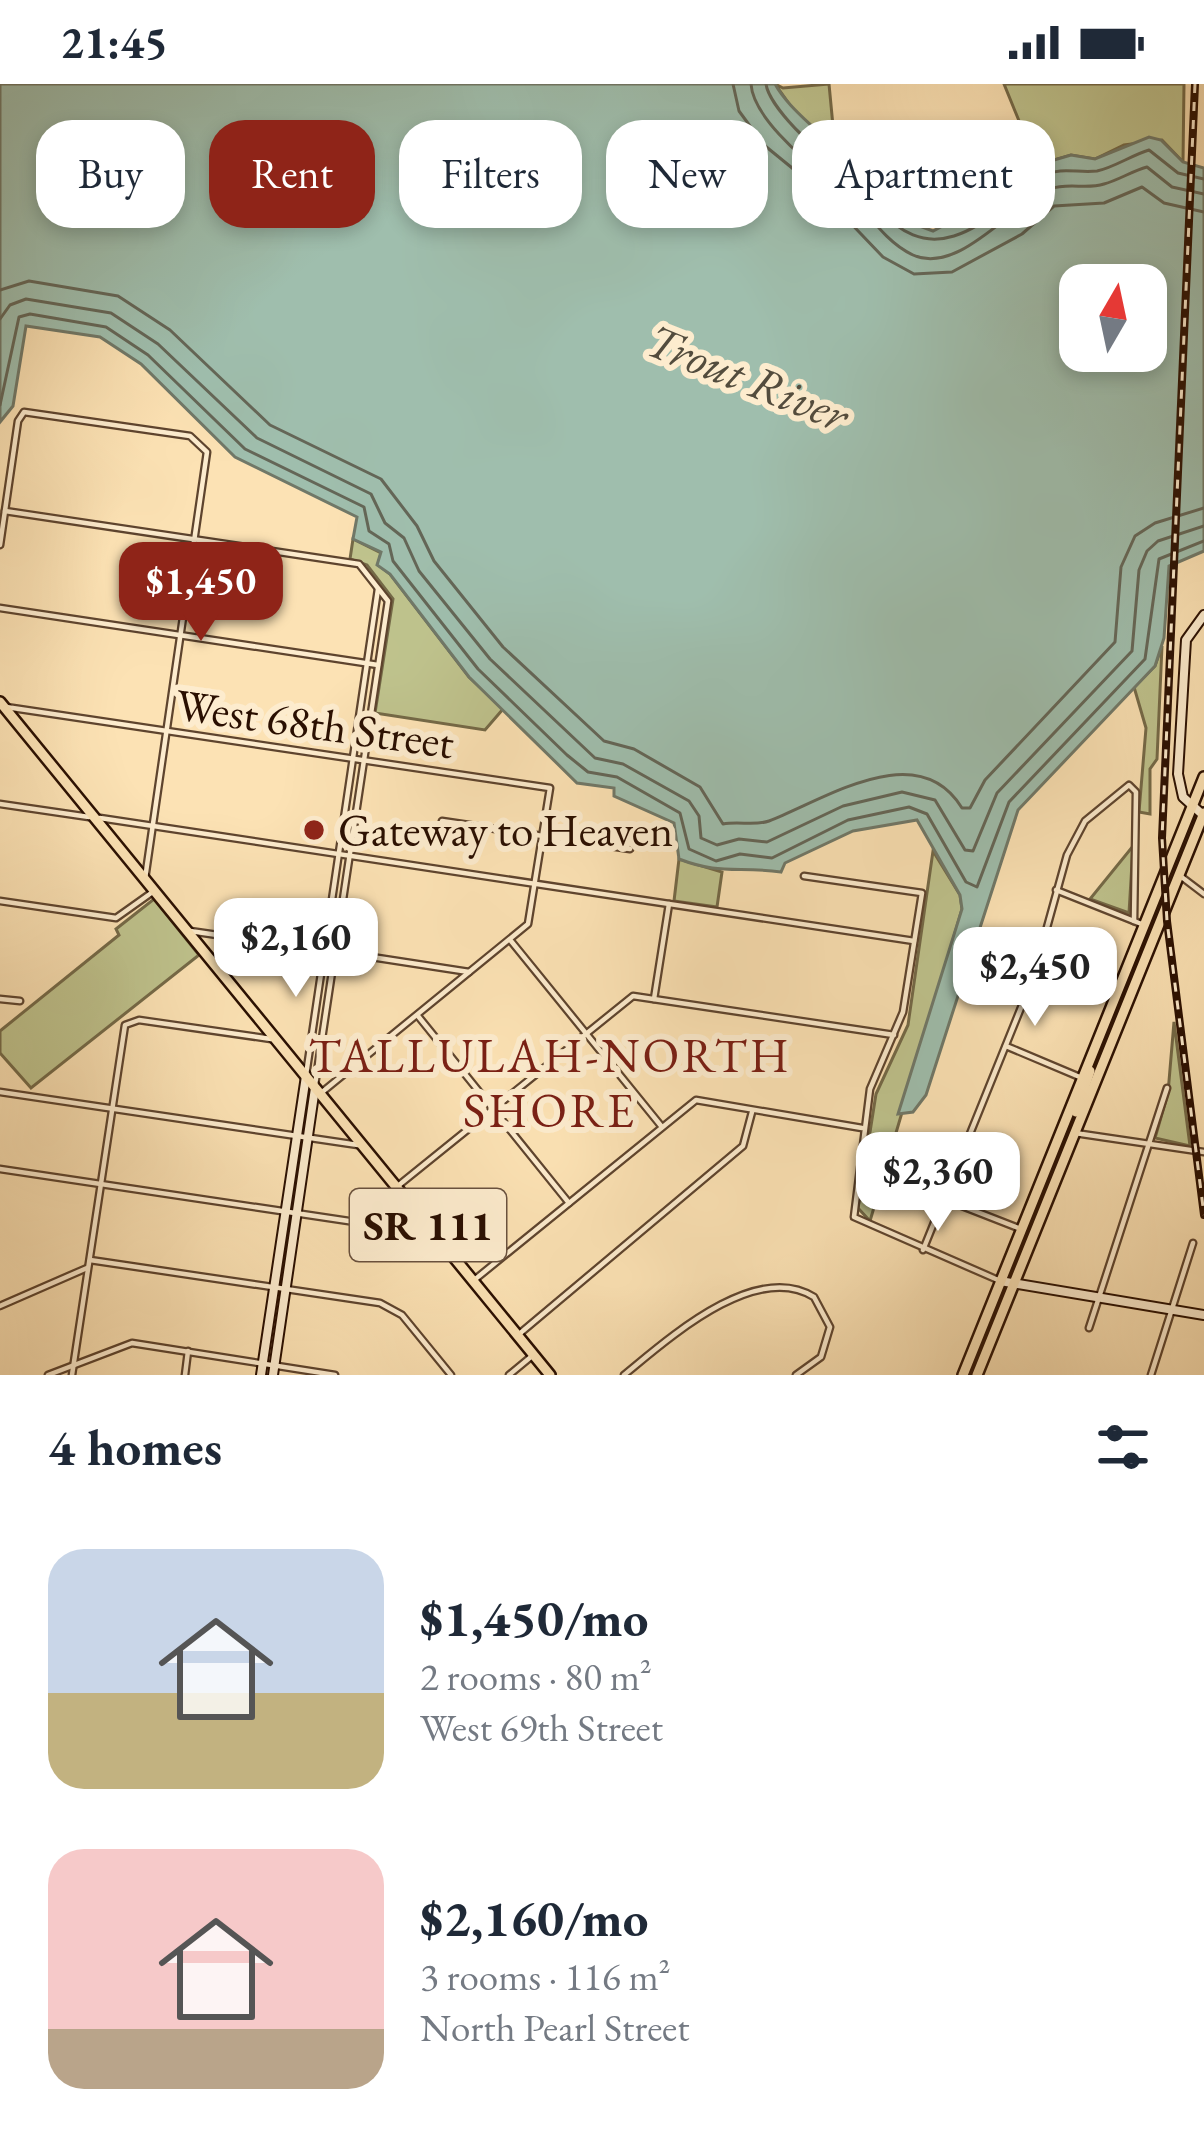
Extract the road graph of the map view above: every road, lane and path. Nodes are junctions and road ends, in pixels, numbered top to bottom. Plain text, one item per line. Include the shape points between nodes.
1 (5, 511) junction
2 (196, 540) junction
3 (0, 545) edge
4 (378, 589) junction
5 (0, 608) edge
6 (1204, 615) edge
7 (182, 636) junction
8 (368, 664) junction
9 (378, 665) junction
10 (1, 705) edge
11 (167, 732) junction
12 (353, 759) junction
13 (364, 760) junction
14 (1204, 777) edge
15 (0, 804) edge
16 (1191, 808) junction
17 (1204, 814) edge
18 (96, 818) junction
19 (442, 821) dead end
20 (153, 826) junction
21 (542, 836) junction
22 (630, 849) dead end
23 (340, 854) junction
24 (350, 856) junction
25 (1179, 875) junction
26 (804, 876) dead end
27 (145, 879) junction
28 (536, 884) junction
29 (154, 890) junction
30 (1056, 890) junction
31 (1204, 894) edge
32 (0, 901) edge
33 (669, 904) junction
34 (1139, 923) junction
35 (187, 930) junction
36 (510, 940) junction
37 (914, 941) junction
38 (324, 950) junction
39 (336, 952) junction
40 (1127, 968) junction
41 (470, 972) junction
42 (1139, 972) junction
43 (654, 998) junction
44 (0, 999) edge
45 (20, 1001) dead end
46 (418, 1015) junction
47 (586, 1033) junction
48 (894, 1035) junction
49 (277, 1040) junction
50 (1097, 1042) junction
51 (1006, 1046) junction
52 (305, 1076) junction
53 (1082, 1078) junction
54 (1167, 1088) dead end
55 (317, 1091) junction
56 (0, 1092) edge
57 (111, 1108) junction
58 (493, 1109) junction
59 (752, 1112) junction
60 (662, 1127) junction
61 (864, 1128) junction
62 (1075, 1133) junction
63 (302, 1137) junction
64 (1150, 1144) junction
65 (363, 1146) junction
66 (1204, 1152) edge
67 (0, 1168) edge
68 (99, 1184) junction
69 (397, 1187) junction
70 (944, 1198) junction
71 (569, 1203) junction
72 (291, 1212) junction
73 (1021, 1229) junction
74 (435, 1234) junction
75 (1193, 1243) dead end
76 (923, 1250) junction
77 (88, 1259) junction
78 (87, 1268) junction
79 (473, 1281) junction
80 (1000, 1281) junction
81 (1013, 1286) junction
82 (280, 1288) junction
83 (1099, 1299) junction
84 (0, 1306) edge
85 (1171, 1310) junction
86 (1204, 1315) edge
87 (1089, 1328) dead end
88 (518, 1335) junction
89 (188, 1352) junction
90 (533, 1354) junction
91 (263, 1362) junction
92 (73, 1364) junction
93 (274, 1364) junction
94 (47, 1375) edge
95 (72, 1375) edge
96 (185, 1375) edge
97 (261, 1375) edge
98 (273, 1375) edge
99 (335, 1375) edge
100 (451, 1375) edge
101 (508, 1375) edge
102 (550, 1375) edge
103 (624, 1375) edge
104 (796, 1375) edge
105 (963, 1375) edge
106 (977, 1375) edge
107 (1151, 1375) edge

1 - 2 street
1 - 2 street via 24,412 190,436 208,459
1 - 3 street
2 - 4 street via 359,564
2 - 7 street
4 - 8 street
4 - 9 street via 388,601
5 - 7 street
6 - 16 street via 1184,647 1178,774
7 - 8 street
7 - 11 street
8 - 9 street
8 - 12 street
9 - 13 street
10 - 11 street, West 68th Street
10 - 18 main road, SR 111
11 - 12 street, West 68th Street
11 - 20 street
12 - 13 street, West 68th Street
12 - 23 street
13 - 21 street, West 68th Street via 550,788
13 - 24 street
14 - 16 main road
15 - 18 street
16 - 17 street
16 - 34 main road
17 - 25 main road
18 - 20 street
18 - 27 main road, SR 111
19 - 21 street
20 - 23 street
20 - 27 street
21 - 22 street
21 - 28 street
23 - 24 street
23 - 38 street
24 - 28 street
24 - 39 street
25 - 31 street
25 - 42 main road
26 - 37 street via 922,892
27 - 29 main road, SR 111
28 - 33 street
28 - 36 street via 530,919
29 - 32 street via 116,918
29 - 35 main road, SR 111
30 - 34 street
30 - 34 street via 1085,821 1118,789 1134,787
30 - 51 street
33 - 37 street
33 - 43 street
34 - 40 main road
35 - 38 street
35 - 49 main road, SR 111
36 - 41 street
36 - 47 street
37 - 48 street
38 - 39 street
38 - 52 street
39 - 41 street
39 - 55 street
40 - 42 street
40 - 50 main road
41 - 46 street
42 - 62 main road
43 - 47 street via 633,996
43 - 48 street
44 - 45 street
46 - 55 street
46 - 58 street
47 - 58 street
47 - 60 street
48 - 61 street via 873,1076
49 - 52 main road, SR 111
49 - 57 street via 128,1021
50 - 53 main road
50 - 62 main road
51 - 53 street
51 - 70 street
52 - 55 main road, SR 111
52 - 63 street
53 - 73 main road
54 - 64 street
55 - 63 street
55 - 65 main road, SR 111
56 - 57 street
57 - 63 street
57 - 68 street
58 - 69 street
58 - 71 street
59 - 60 street via 696,1100
59 - 61 street
59 - 88 street via 743,1146
60 - 71 street
61 - 76 street via 854,1217
62 - 64 street
62 - 81 main road
63 - 65 street
63 - 72 street
64 - 66 street
64 - 83 street
65 - 69 main road, SR 111
67 - 68 street
68 - 72 street
68 - 77 street
69 - 74 main road, SR 111
70 - 73 street
70 - 76 street
71 - 79 street
72 - 74 street
72 - 82 street
73 - 80 main road
74 - 79 main road, SR 111
75 - 85 street
76 - 80 street
77 - 78 street
77 - 82 street
78 - 84 street
78 - 92 street
79 - 88 main road, SR 111
80 - 81 street
80 - 105 main road
81 - 83 street
81 - 106 main road
82 - 91 street
82 - 93 street
82 - 100 street via 392,1306
83 - 85 street
83 - 87 street
85 - 86 street
85 - 107 street
88 - 90 main road, SR 111
89 - 91 street
89 - 92 street via 121,1343
89 - 96 street
90 - 101 street
90 - 102 main road, SR 111
91 - 93 street
91 - 97 street
92 - 94 street
92 - 95 street
93 - 98 street
93 - 99 street
103 - 104 street via 685,1324 733,1300 786,1287 824,1308 830,1336 821,1357

